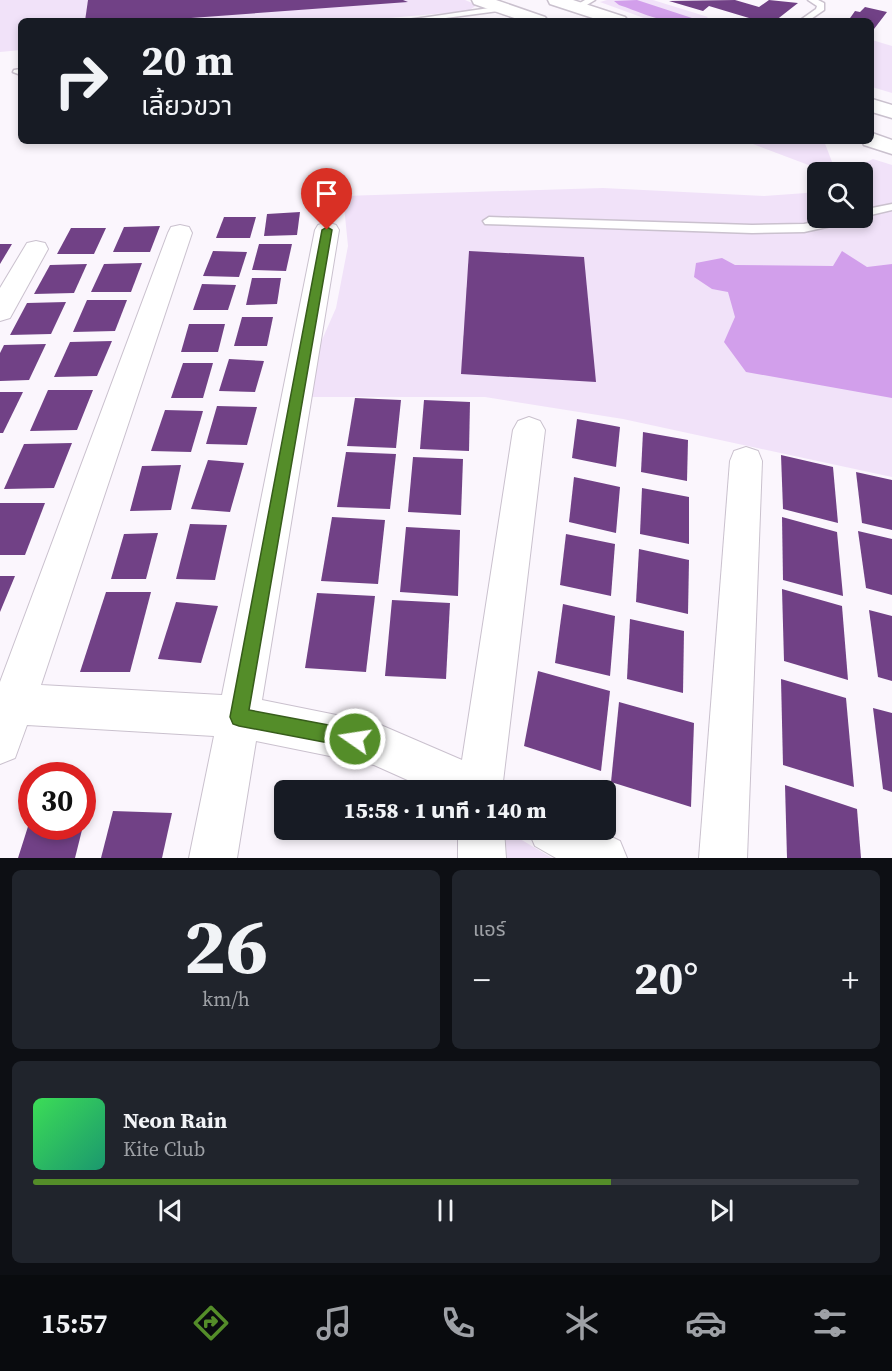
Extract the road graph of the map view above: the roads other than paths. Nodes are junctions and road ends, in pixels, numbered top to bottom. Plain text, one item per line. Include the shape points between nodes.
1 (556, 0) edge
2 (812, 0) edge
3 (584, 3) edge
4 (491, 6) edge
5 (430, 18) edge
6 (529, 18) edge
7 (613, 18) edge
8 (808, 18) edge
9 (874, 106) edge
10 (892, 112) edge
11 (874, 141) edge
12 (892, 147) edge
13 (892, 207) edge
14 (873, 211) edge
15 (489, 221) dead end
16 (807, 227) edge
17 (327, 230) dead end
18 (180, 233) dead end
19 (36, 249) dead end
20 (0, 311) edge
21 (529, 430) dead end
22 (746, 461) dead end
23 (8, 703) edge
24 (239, 717) junction
25 (0, 743) edge
26 (457, 780) edge
27 (481, 780) edge
28 (481, 840) edge
29 (570, 840) edge
30 (213, 858) edge
31 (482, 858) edge
32 (603, 858) edge
33 (723, 858) edge

1 - 3 main road
2 - 8 lane via 820,5 820,10
3 - 7 main road
4 - 5 lane
4 - 6 main road
9 - 10 main road
11 - 12 main road
13 - 14 lane
15 - 16 lane
17 - 24 street
18 - 23 street
19 - 20 street
21 - 27 street
22 - 33 street
23 - 24 street
23 - 25 street
24 - 26 street via 376,744
24 - 30 street
28 - 31 street
29 - 32 street

